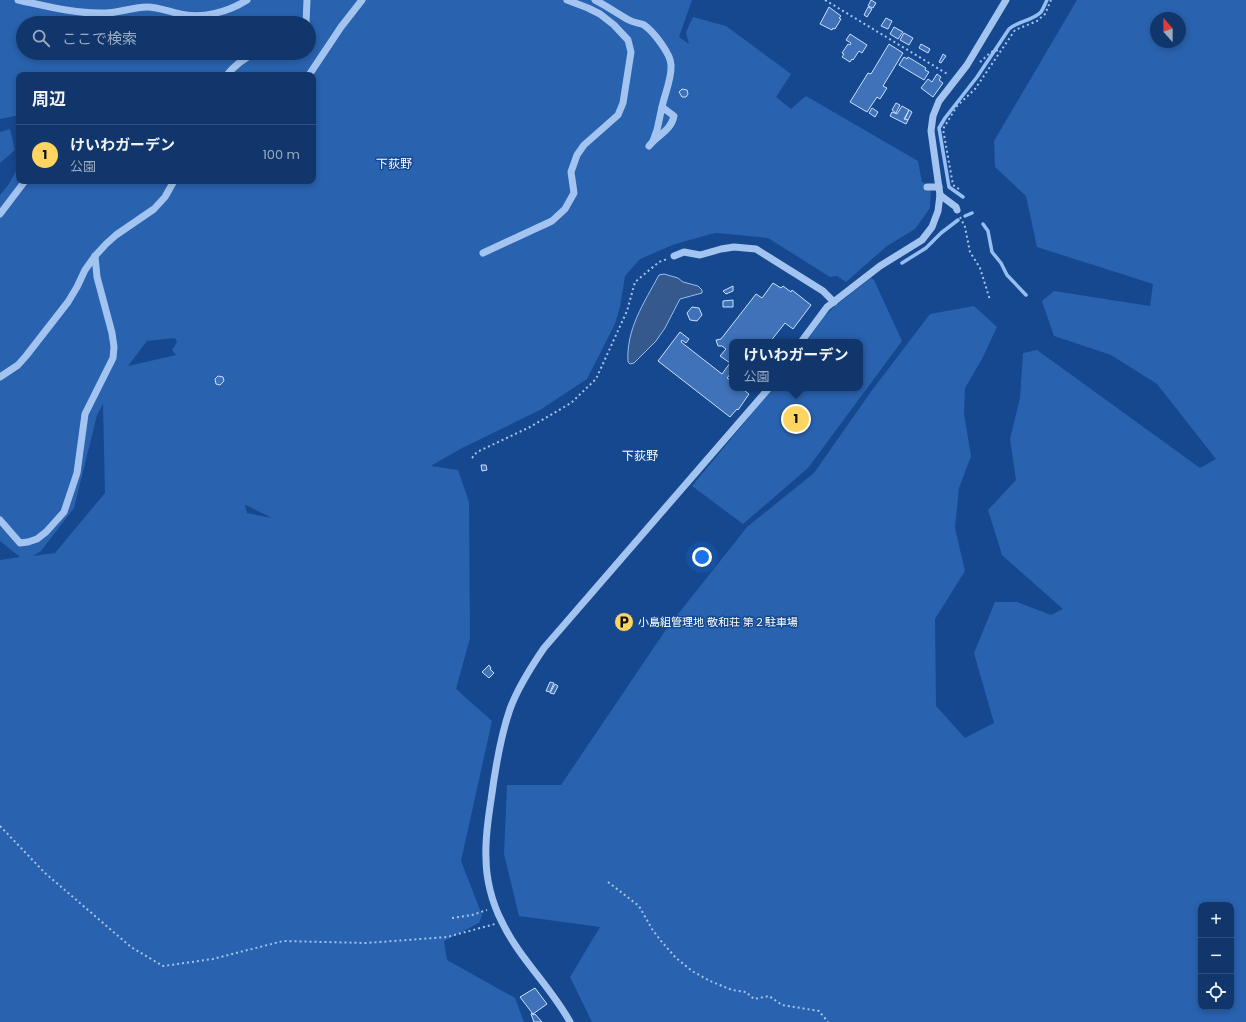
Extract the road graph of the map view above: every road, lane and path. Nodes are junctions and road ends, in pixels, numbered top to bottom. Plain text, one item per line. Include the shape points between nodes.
1 (18, 0) edge
2 (247, 0) edge
3 (307, 0) edge
4 (362, 0) edge
5 (567, 0) edge
6 (595, 0) edge
7 (825, 0) edge
8 (1006, 0) edge
9 (1051, 0) edge
10 (306, 16) edge
11 (1000, 50) junction
12 (243, 60) edge
13 (967, 65) junction
14 (229, 72) edge
15 (312, 72) edge
16 (956, 80) junction
17 (662, 107) junction
18 (23, 184) edge
19 (172, 184) edge
20 (927, 187) dead end
21 (939, 187) junction
22 (958, 189) dead end
23 (940, 195) junction
24 (957, 210) joint
25 (0, 214) edge
26 (483, 253) dead end
27 (95, 256) junction
28 (674, 256) joint
29 (990, 300) dead end
30 (834, 302) junction
31 (803, 339) edge
32 (0, 377) edge
33 (766, 391) edge
34 (472, 458) dead end
35 (0, 520) edge
36 (0, 826) edge
37 (608, 882) dead end
38 (495, 906) junction
39 (452, 918) dead end
40 (502, 922) junction
41 (570, 1022) edge
42 (828, 1022) edge

1 - 2 street via 91,13 148,7 182,15 206,15 222,12
3 - 10 street
4 - 15 street
5 - 26 street via 600,14 628,40 631,52 623,103 618,115 576,155 571,172 574,193 565,209 548,223
6 - 17 street via 629,20 644,25 671,58 672,65
7 - 16 path
8 - 13 street
9 - 11 path via 1045,14 1037,21 1015,30
11 - 13 path via 991,52 975,67
11 - 22 path via 975,89 957,106 943,129 953,185
12 - 14 street
13 - 16 street
16 - 21 street via 939,101 931,123
17 - 17 street via 674,116 673,121 651,144
18 - 25 street
19 - 27 street via 154,209 116,235
20 - 21 street
21 - 23 street
23 - 24 street
23 - 30 street via 932,227 922,240 880,266
24 - 29 path via 965,227 970,252 980,268
27 - 32 street via 68,302 26,356
27 - 35 street via 97,277 112,333 113,358 85,414 77,473 64,512 46,532 28,542 20,543
28 - 30 street via 684,252 700,255 734,247 756,249 823,291
28 - 34 path via 658,262 635,282 627,312 596,379 571,404 477,452
30 - 31 street via 816,320
33 - 38 street via 544,648 526,676 510,708 505,726 496,764 487,826 486,858
36 - 40 path via 45,873 130,947 162,966 213,959 284,941 366,943 447,937
37 - 42 path via 639,906 661,941 676,958 692,970 732,990 746,992 754,999 769,996 782,1005 819,1011
38 - 39 path via 472,915
38 - 40 street
40 - 41 street

